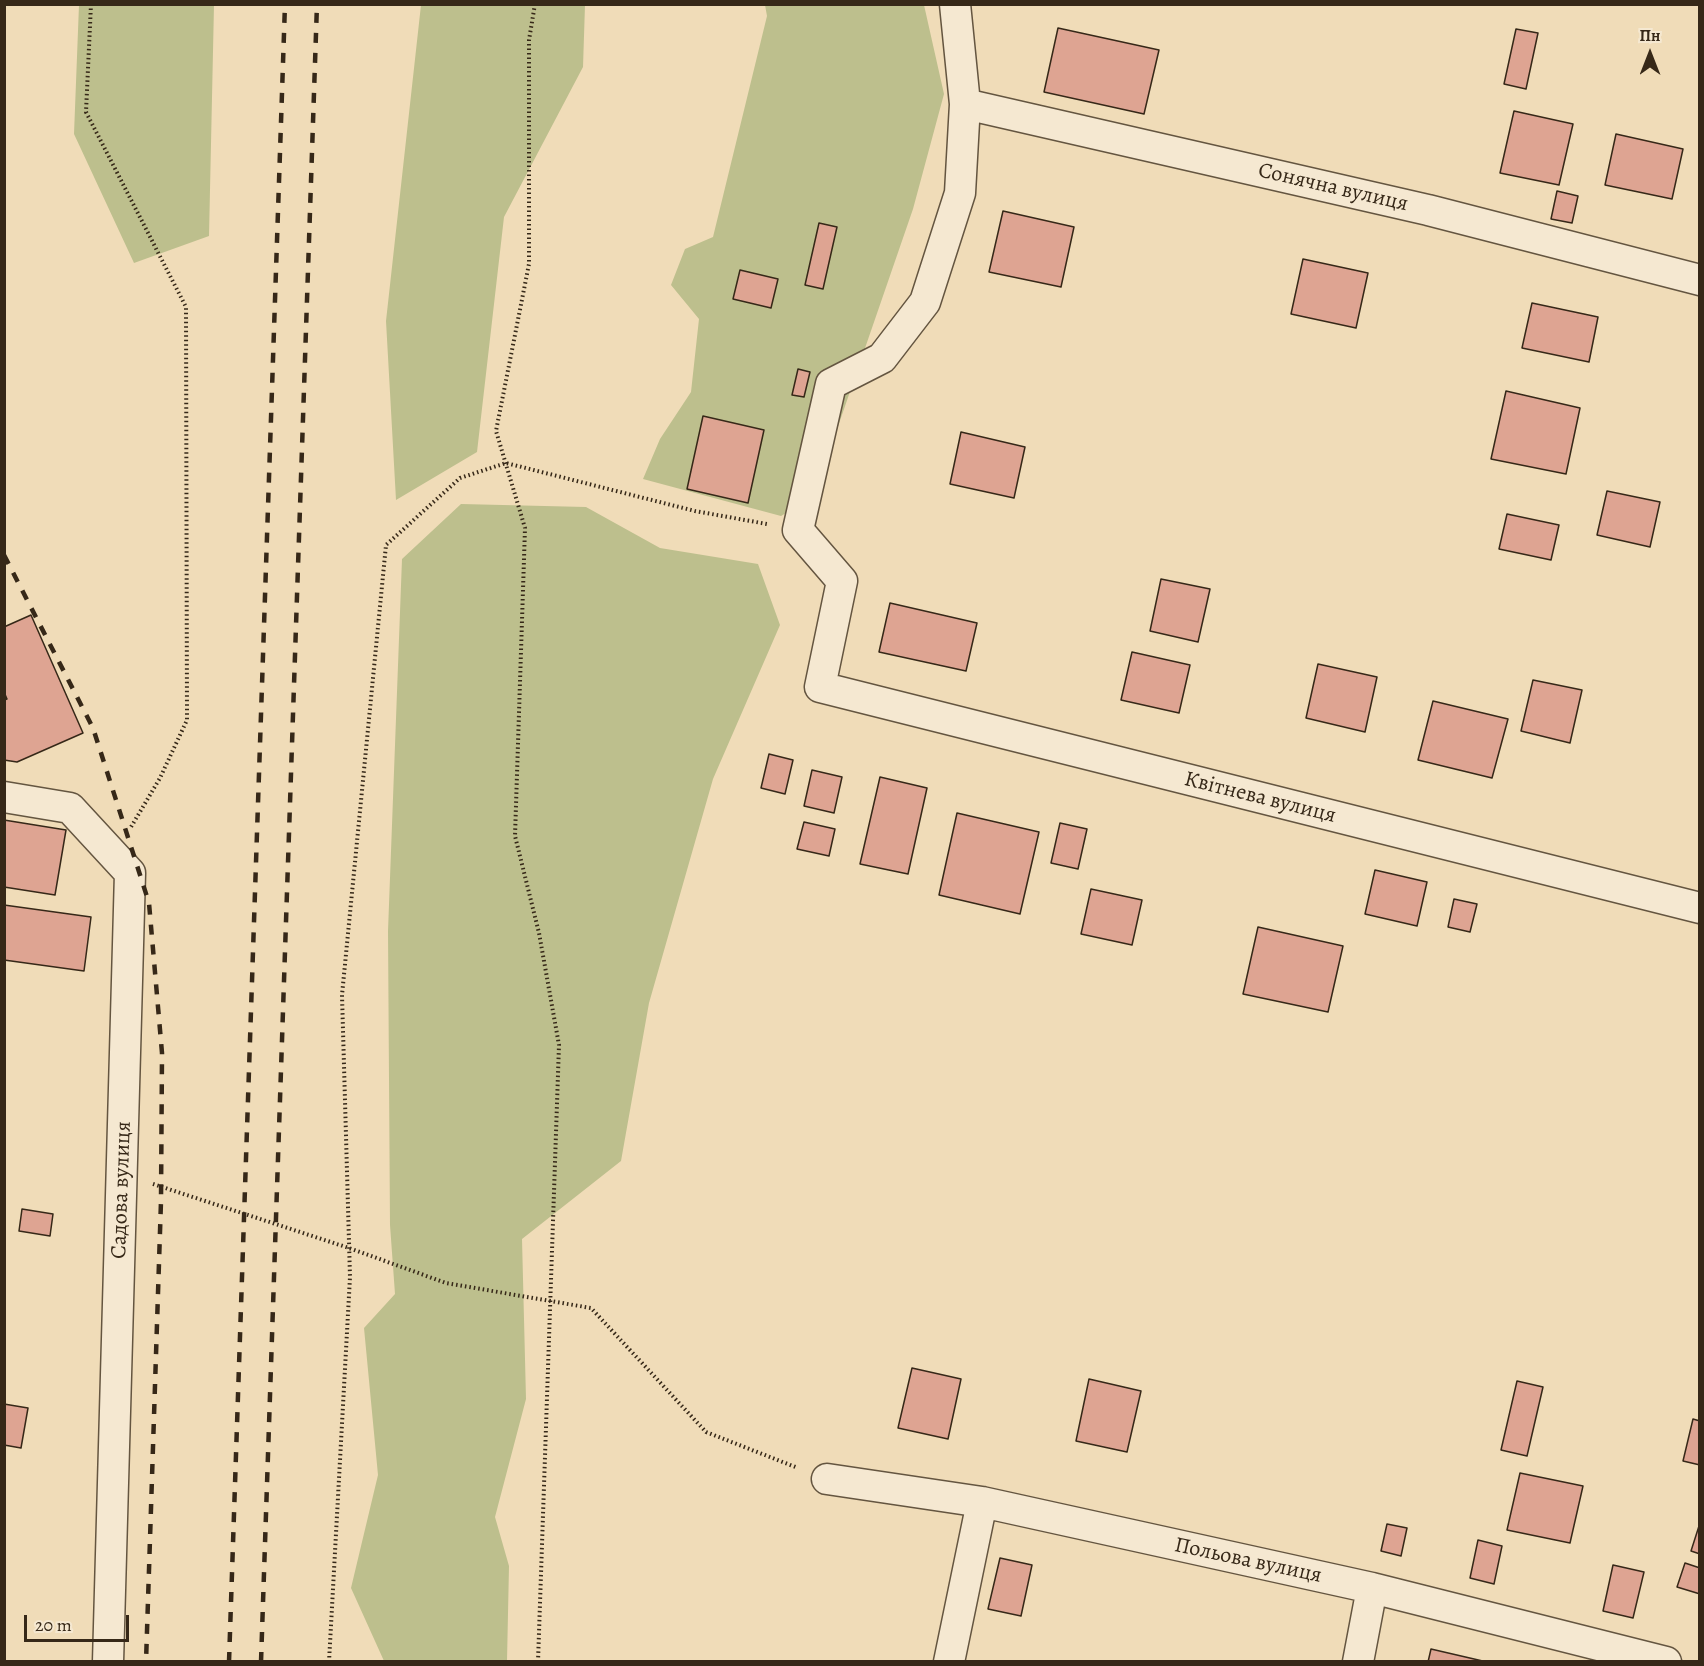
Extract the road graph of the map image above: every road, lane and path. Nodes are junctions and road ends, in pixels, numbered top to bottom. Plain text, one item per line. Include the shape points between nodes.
1 (91, 4) edge
2 (535, 4) edge
3 (955, 4) edge
4 (965, 104) junction
5 (1700, 280) edge
6 (506, 463) junction
7 (798, 530) junction
8 (4, 797) edge
9 (114, 856) junction
10 (1700, 908) edge
11 (122, 1174) junction
12 (349, 1248) junction
13 (550, 1301) junction
14 (827, 1479) joint
15 (981, 1502) junction
16 (1372, 1588) junction
17 (108, 1662) edge
18 (328, 1662) edge
19 (538, 1662) edge
20 (949, 1662) edge
21 (1358, 1662) edge
22 (1666, 1662) edge

1 - 9 path via 86,112 186,307 187,720 160,778
2 - 6 path via 529,40 529,264 496,431
3 - 4 street
4 - 5 street, Сонячна вулиця via 1428,210
4 - 7 street via 960,194 925,302 882,358 831,384
6 - 7 path via 695,511
6 - 12 path via 460,478 386,545 342,995
6 - 13 path via 525,528 515,836 539,933 559,1045
7 - 10 street, Квітнева вулиця via 842,581 820,687
8 - 9 street, Садова вулиця via 70,808
9 - 11 street, Садова вулиця via 130,873
11 - 12 path
11 - 17 street, Садова вулиця
12 - 13 path via 446,1283
12 - 18 path
13 - 14 path via 591,1308 706,1432
13 - 19 path
14 - 15 street, Польова вулиця
15 - 16 street, Польова вулиця
15 - 20 street
16 - 21 street
16 - 22 street, Польова вулиця

